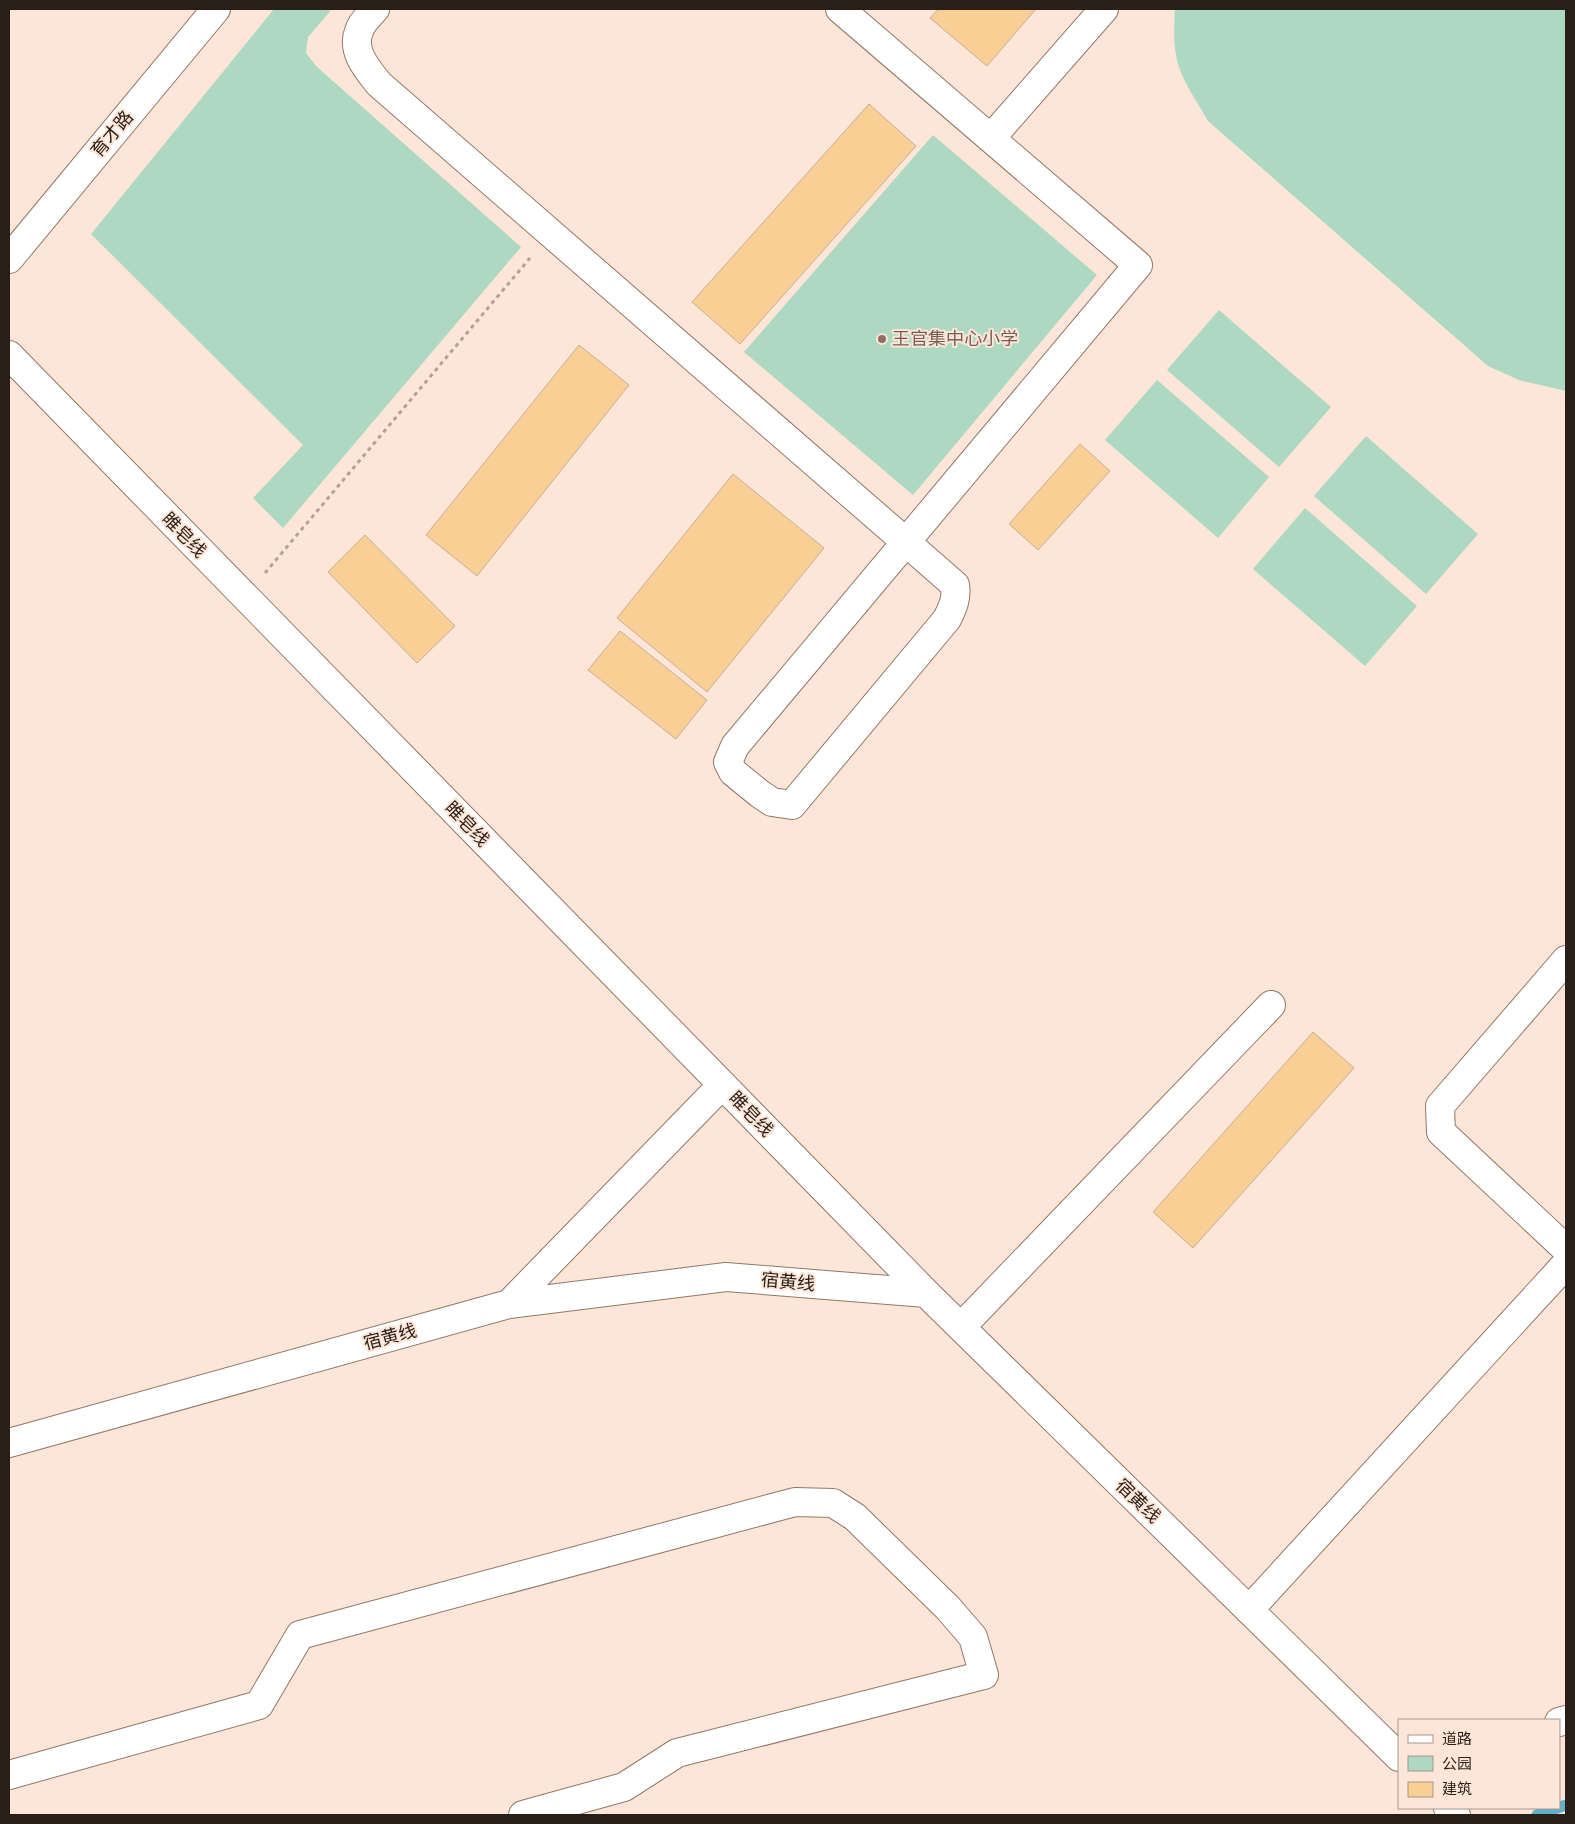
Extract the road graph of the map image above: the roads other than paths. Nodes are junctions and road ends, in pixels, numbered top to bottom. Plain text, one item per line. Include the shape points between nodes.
1 (216, 9) edge
2 (375, 9) edge
3 (840, 9) edge
4 (1104, 9) edge
5 (990, 138) junction
6 (9, 259) edge
7 (9, 355) edge
8 (906, 543) junction
9 (1566, 960) edge
10 (1271, 1005) dead end
11 (722, 1085) junction
12 (1566, 1249) edge
13 (1566, 1264) edge
14 (926, 1293) junction
15 (509, 1304) junction
16 (960, 1327) junction
17 (9, 1443) edge
18 (1249, 1610) junction
19 (1398, 1756) edge
20 (9, 1775) edge
21 (523, 1815) edge

1 - 6 main road, 育才路
2 - 8 main road via 359,31 357,50 365,67 379,84
3 - 5 main road
4 - 5 main road
5 - 8 main road via 1138,265
7 - 11 main road, 睢皂线
8 - 8 main road via 955,585 956,595 950,613 792,805 772,802 733,772 728,762 735,746
9 - 12 main road via 1440,1106 1441,1132
10 - 16 main road
11 - 14 main road, 睢皂线
11 - 15 main road
13 - 18 main road
14 - 15 main road, 宿黄线 via 726,1277
14 - 16 main road, 宿黄线
15 - 17 main road, 宿黄线
16 - 18 main road, 宿黄线
18 - 19 main road, 宿黄线
20 - 21 main road via 259,1705 300,1635 795,1502 833,1504 855,1517 948,1608 973,1637 984,1675 677,1753 624,1787

